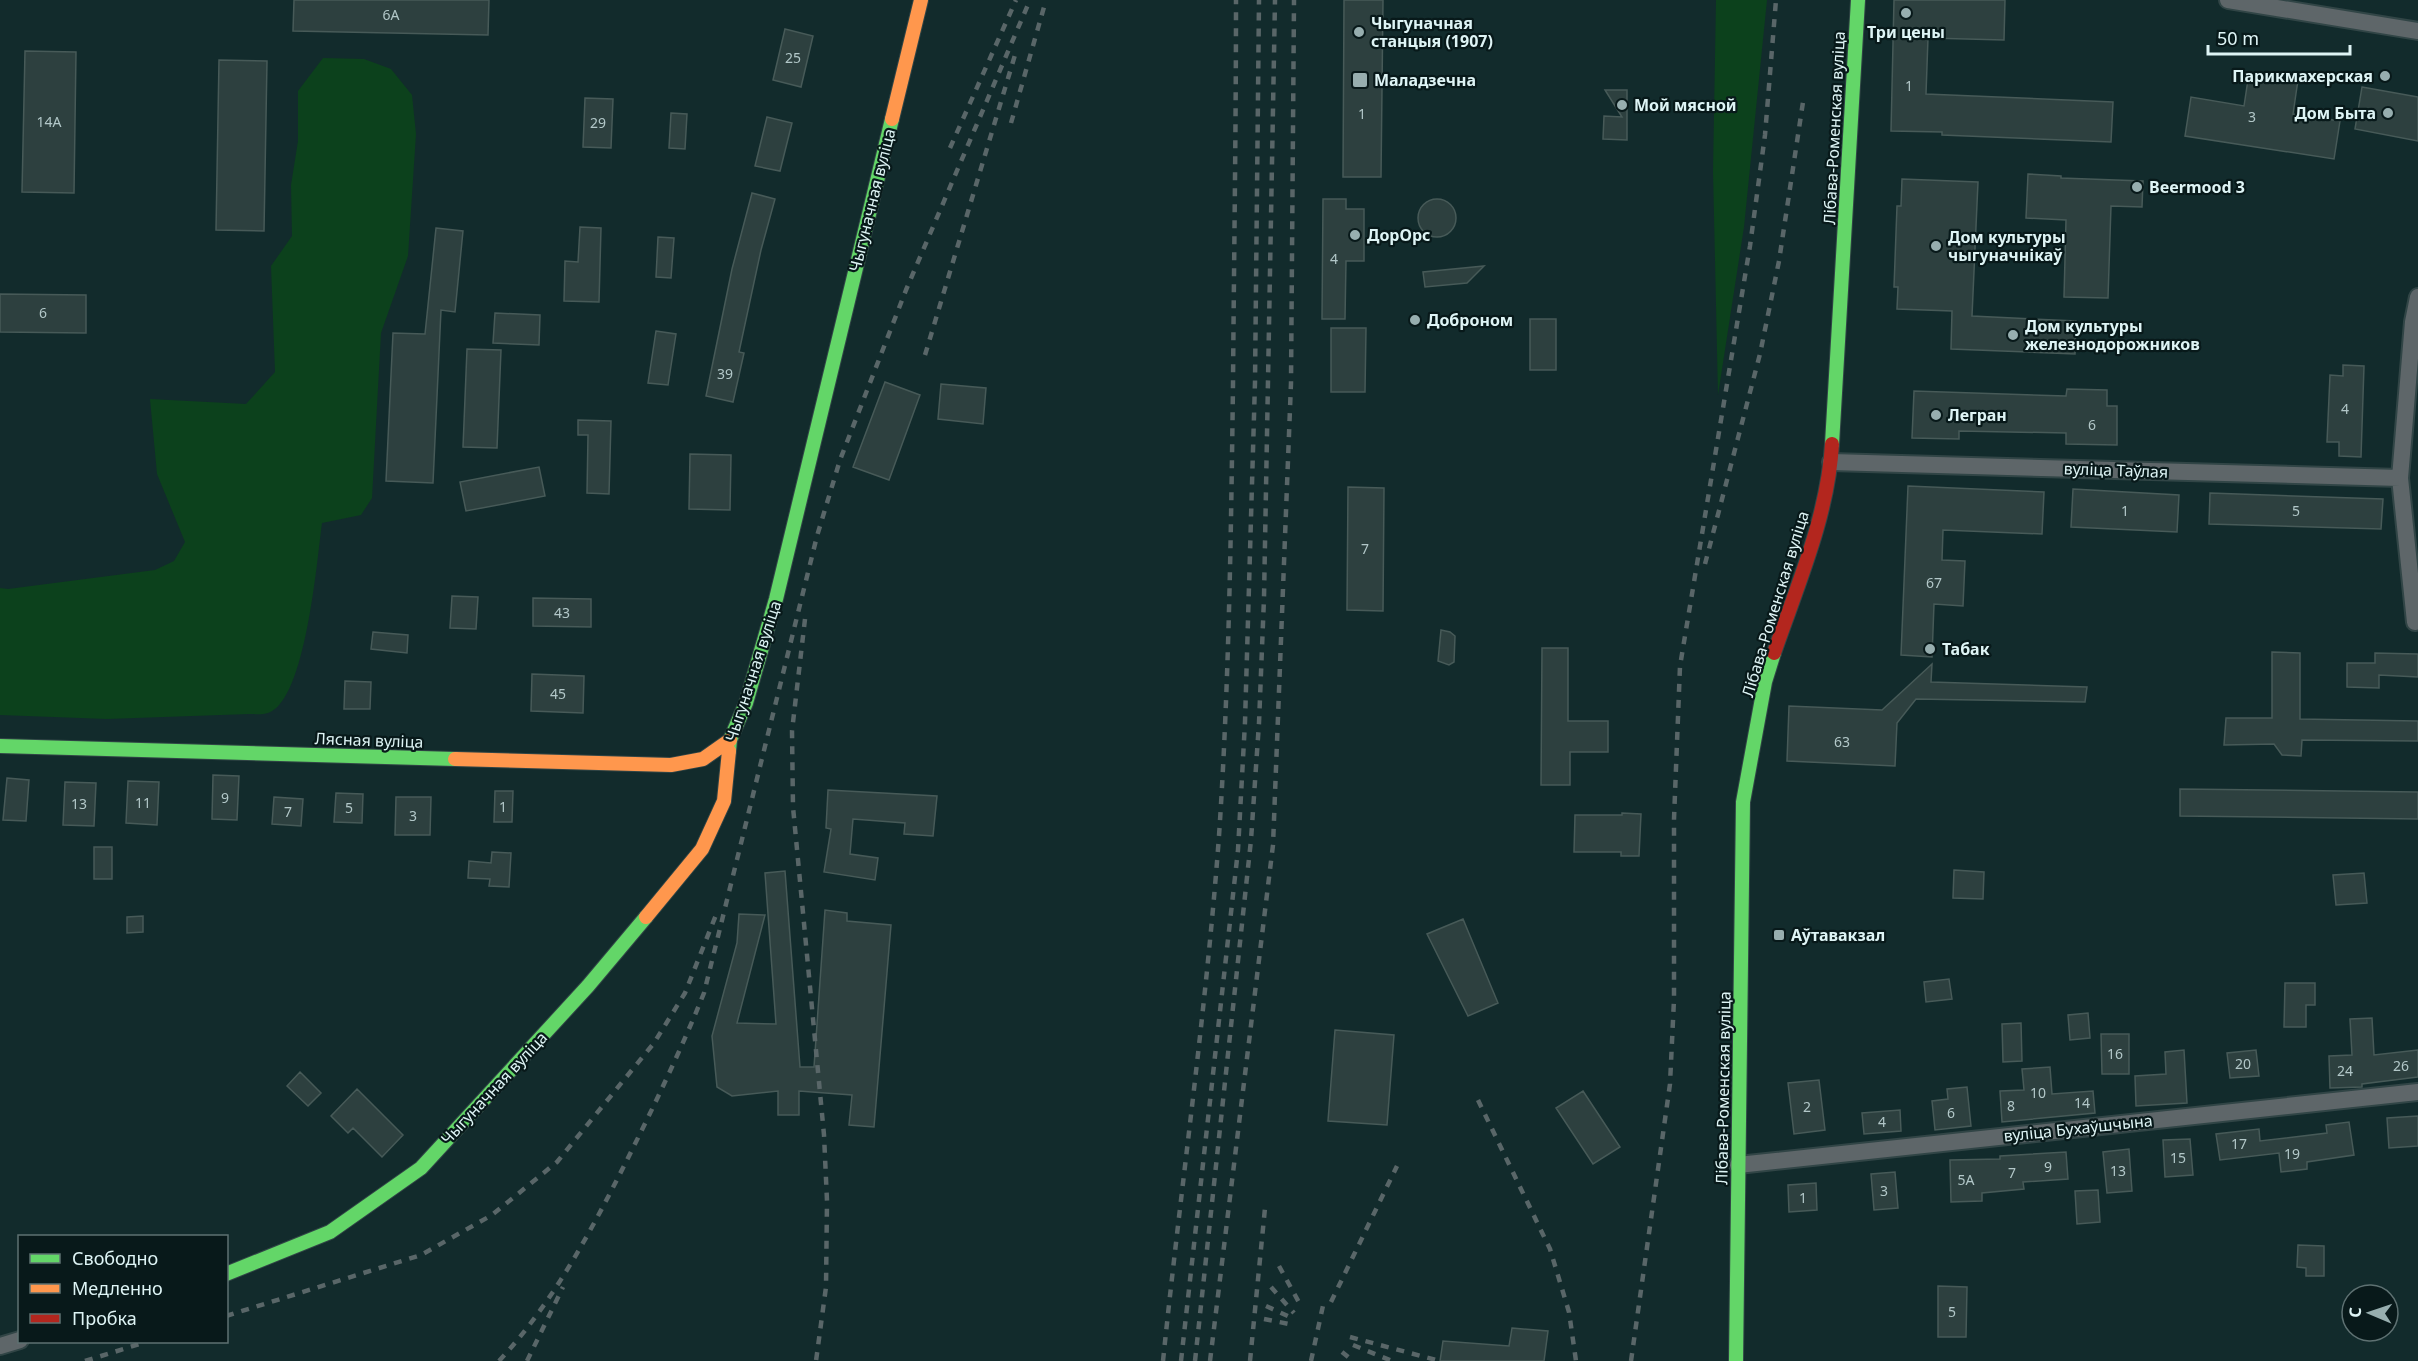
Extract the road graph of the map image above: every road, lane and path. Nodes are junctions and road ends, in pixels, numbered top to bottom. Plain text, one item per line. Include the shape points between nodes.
1 (921, 0) edge
2 (1858, 0) edge
3 (2228, 0) edge
4 (2418, 31) edge
5 (2418, 297) edge
6 (1831, 462) junction
7 (2400, 478) junction
8 (2415, 622) dead end
9 (730, 740) junction
10 (0, 747) edge
11 (2418, 1092) edge
12 (1738, 1165) junction
13 (228, 1273) edge
14 (18, 1341) edge
15 (0, 1346) edge
16 (1736, 1361) edge

1 - 9 main road, Чыгуначная вуліца via 776,599 746,703
2 - 6 main road, Лібава-Роменская вуліца
3 - 4 street
5 - 7 street
6 - 7 street, вуліца Таўлая
6 - 12 main road, Лібава-Роменская вуліца via 1816,528 1765,682 1744,792
7 - 8 street
9 - 10 main road, Лясная вуліца via 703,759 671,765
9 - 13 main road, Чыгуначная вуліца via 724,801 702,849 588,986 421,1168 330,1233
11 - 12 street, вуліца Бухаўшчына
12 - 16 main road, Лібава-Роменская вуліца
14 - 15 street

